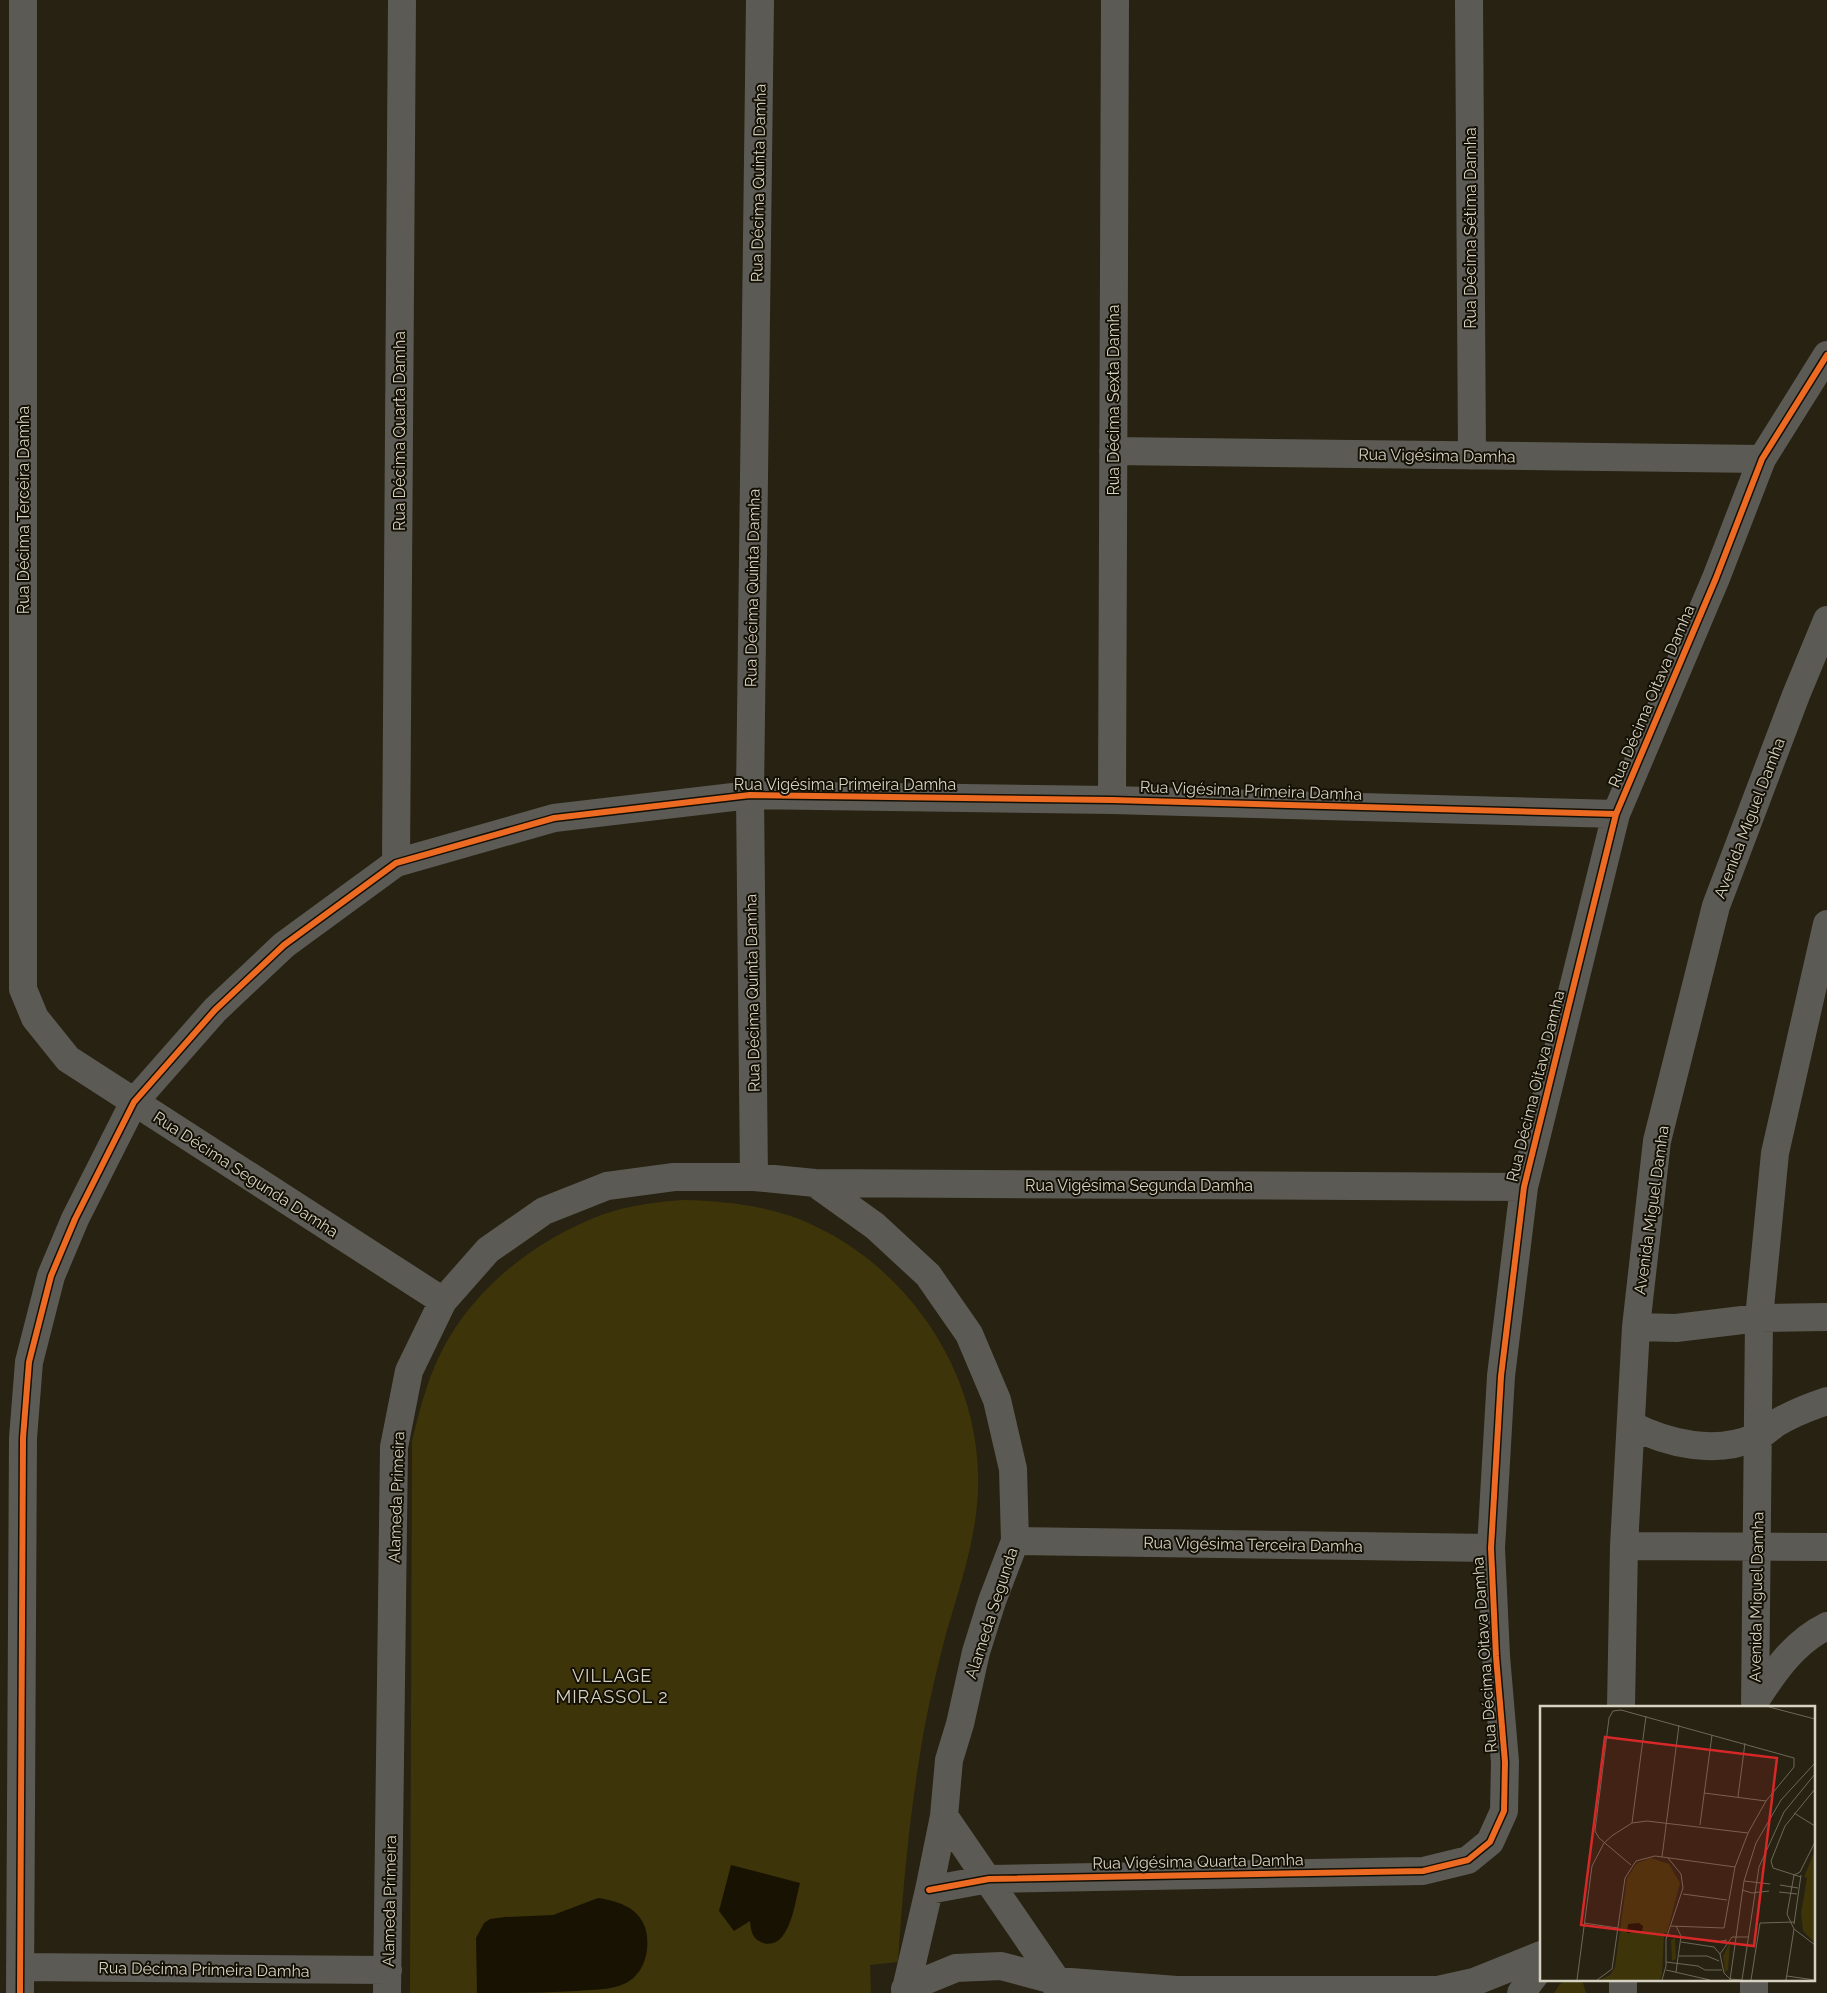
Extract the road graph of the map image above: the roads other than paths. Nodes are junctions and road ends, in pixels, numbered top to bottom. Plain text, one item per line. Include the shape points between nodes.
1 (23, 0) edge
2 (402, 0) edge
3 (760, 0) edge
4 (1115, 0) edge
5 (1469, 0) edge
6 (1827, 355) edge
7 (1113, 452) junction
8 (1472, 456) junction
9 (1762, 459) junction
10 (1827, 620) edge
11 (750, 795) junction
12 (1112, 800) junction
13 (1616, 814) junction
14 (396, 863) junction
15 (1827, 924) edge
16 (36, 1018) joint
17 (134, 1102) junction
18 (754, 1177) junction
19 (815, 1183) junction
20 (1524, 1187) junction
21 (443, 1301) junction
22 (1827, 1317) edge
23 (1759, 1318) junction
24 (1636, 1327) junction
25 (1827, 1401) edge
26 (1631, 1425) junction
27 (1757, 1437) junction
28 (1015, 1541) junction
29 (1624, 1546) junction
30 (1756, 1547) junction
31 (1827, 1547) edge
32 (1491, 1548) junction
33 (1827, 1626) edge
34 (1755, 1704) edge
35 (1622, 1706) edge
36 (944, 1816) junction
37 (1468, 1860) joint
38 (989, 1879) junction
39 (929, 1890) junction
40 (1540, 1955) edge
41 (1540, 1968) edge
42 (20, 1980) edge
43 (1623, 1980) edge
44 (1754, 1980) edge
45 (388, 1982) edge
46 (1057, 1987) edge
47 (905, 1991) edge
48 (1246, 1992) edge
49 (1521, 1993) edge
50 (1623, 1993) edge
51 (1754, 1993) edge

1 - 16 street, Rua Décima Terceira Damha via 23,989
2 - 14 street, Rua Décima Quarta Damha
3 - 11 street, Rua Décima Quinta Damha
4 - 7 street, Rua Décima Sexta Damha
5 - 8 street, Rua Décima Sétima Damha
6 - 9 street, Rua Décima Oitava Damha
7 - 8 street, Rua Vigésima Damha
7 - 12 street, Rua Décima Sexta Damha
8 - 9 street, Rua Vigésima Damha
9 - 13 street, Rua Décima Oitava Damha via 1716,578
10 - 24 street, Avenida Miguel Damha via 1716,906 1657,1141
11 - 12 street, Rua Vigésima Primeira Damha
11 - 14 street, Rua Vigésima Primeira Damha via 554,818
11 - 18 street, Rua Décima Quinta Damha
12 - 13 street, Rua Vigésima Primeira Damha
13 - 20 street, Rua Décima Oitava Damha
14 - 17 street, Rua Vigésima Primeira Damha via 284,946 214,1010
15 - 23 street, Avenida Miguel Damha via 1776,1153
16 - 17 street, Rua Décima Segunda Damha via 68,1059
17 - 21 street, Rua Décima Segunda Damha
17 - 42 street, Rua Vigésima Primeira Damha via 75,1219 51,1276 29,1362 23,1438
18 - 19 street, Rua Vigésima Segunda Damha
18 - 21 street, Alameda Primeira via 674,1178 607,1186 544,1211 488,1250
19 - 20 street, Rua Vigésima Segunda Damha
19 - 28 street, Alameda Segunda via 875,1226 928,1275 969,1334 997,1400 1013,1469
20 - 32 street, Rua Décima Oitava Damha via 1501,1376
21 - 45 street, Alameda Primeira via 409,1371 394,1447
22 - 23 street
23 - 24 street via 1676,1328
23 - 27 street, Avenida Miguel Damha
24 - 26 street, Avenida Miguel Damha
25 - 27 street via 1791,1414
26 - 27 street via 1666,1440 1685,1444 1717,1445
26 - 29 street, Avenida Miguel Damha
27 - 30 street, Avenida Miguel Damha
28 - 32 street, Rua Vigésima Terceira Damha
28 - 36 street, Alameda Segunda via 976,1652 949,1760
29 - 30 street
29 - 35 street, Avenida Miguel Damha
30 - 31 street
30 - 34 street, Avenida Miguel Damha
32 - 37 street, Rua Décima Oitava Damha via 1505,1762 1504,1811 1490,1842
33 - 34 street via 1803,1641 1784,1659
36 - 38 street
36 - 39 street, Alameda Segunda
37 - 38 street, Rua Vigésima Quarta Damha via 1423,1871
38 - 39 street, Rua Vigésima Quarta Damha
38 - 46 street
39 - 47 street, Alameda Segunda
40 - 48 street via 1474,1982 1438,1990
41 - 49 street
42 - 45 street, Rua Décima Primeira Damha
43 - 50 street
44 - 51 street
46 - 47 street via 1001,1966 956,1968
46 - 48 street

